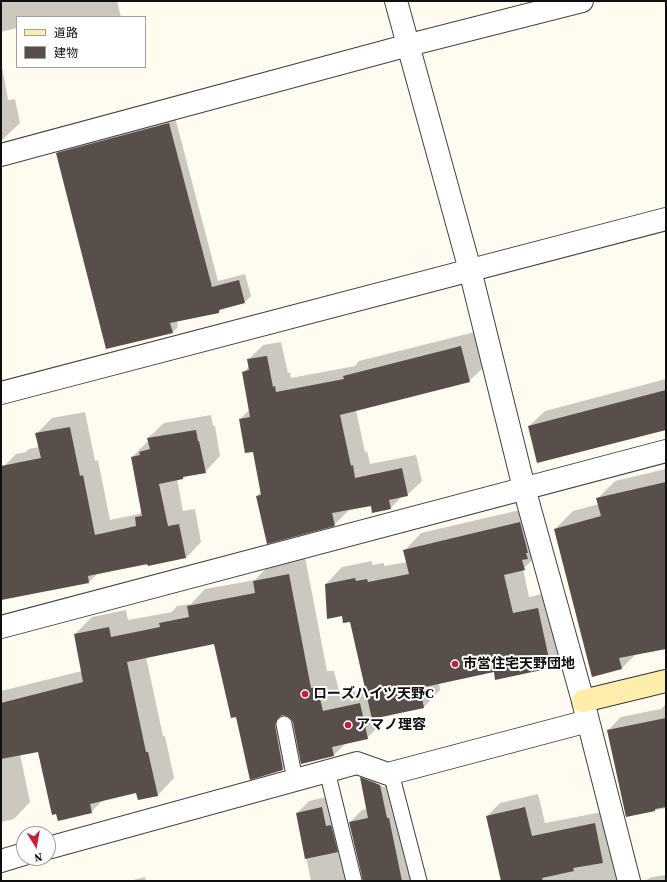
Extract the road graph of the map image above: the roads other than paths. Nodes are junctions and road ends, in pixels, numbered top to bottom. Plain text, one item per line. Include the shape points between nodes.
1 (396, 1) edge
2 (582, 1) edge
3 (409, 45) junction
4 (1, 155) edge
5 (666, 219) edge
6 (470, 270) junction
7 (1, 393) edge
8 (666, 451) edge
9 (524, 488) junction
10 (1, 627) edge
11 (666, 681) edge
12 (586, 711) junction
13 (284, 724) dead end
14 (327, 771) junction
15 (391, 773) junction
16 (295, 780) junction
17 (56, 846) edge
18 (16, 856) edge
19 (1, 861) edge
20 (354, 881) edge
21 (419, 881) edge
22 (629, 881) edge

1 - 3 street
2 - 3 street
3 - 4 street
3 - 6 street
5 - 6 street
6 - 7 street
6 - 9 street
8 - 9 street
9 - 10 street
9 - 12 street
11 - 12 street
12 - 15 street
12 - 22 street
13 - 16 lane
14 - 15 street via 357,763
14 - 16 street
14 - 20 lane
15 - 21 lane
16 - 17 street
18 - 19 street

